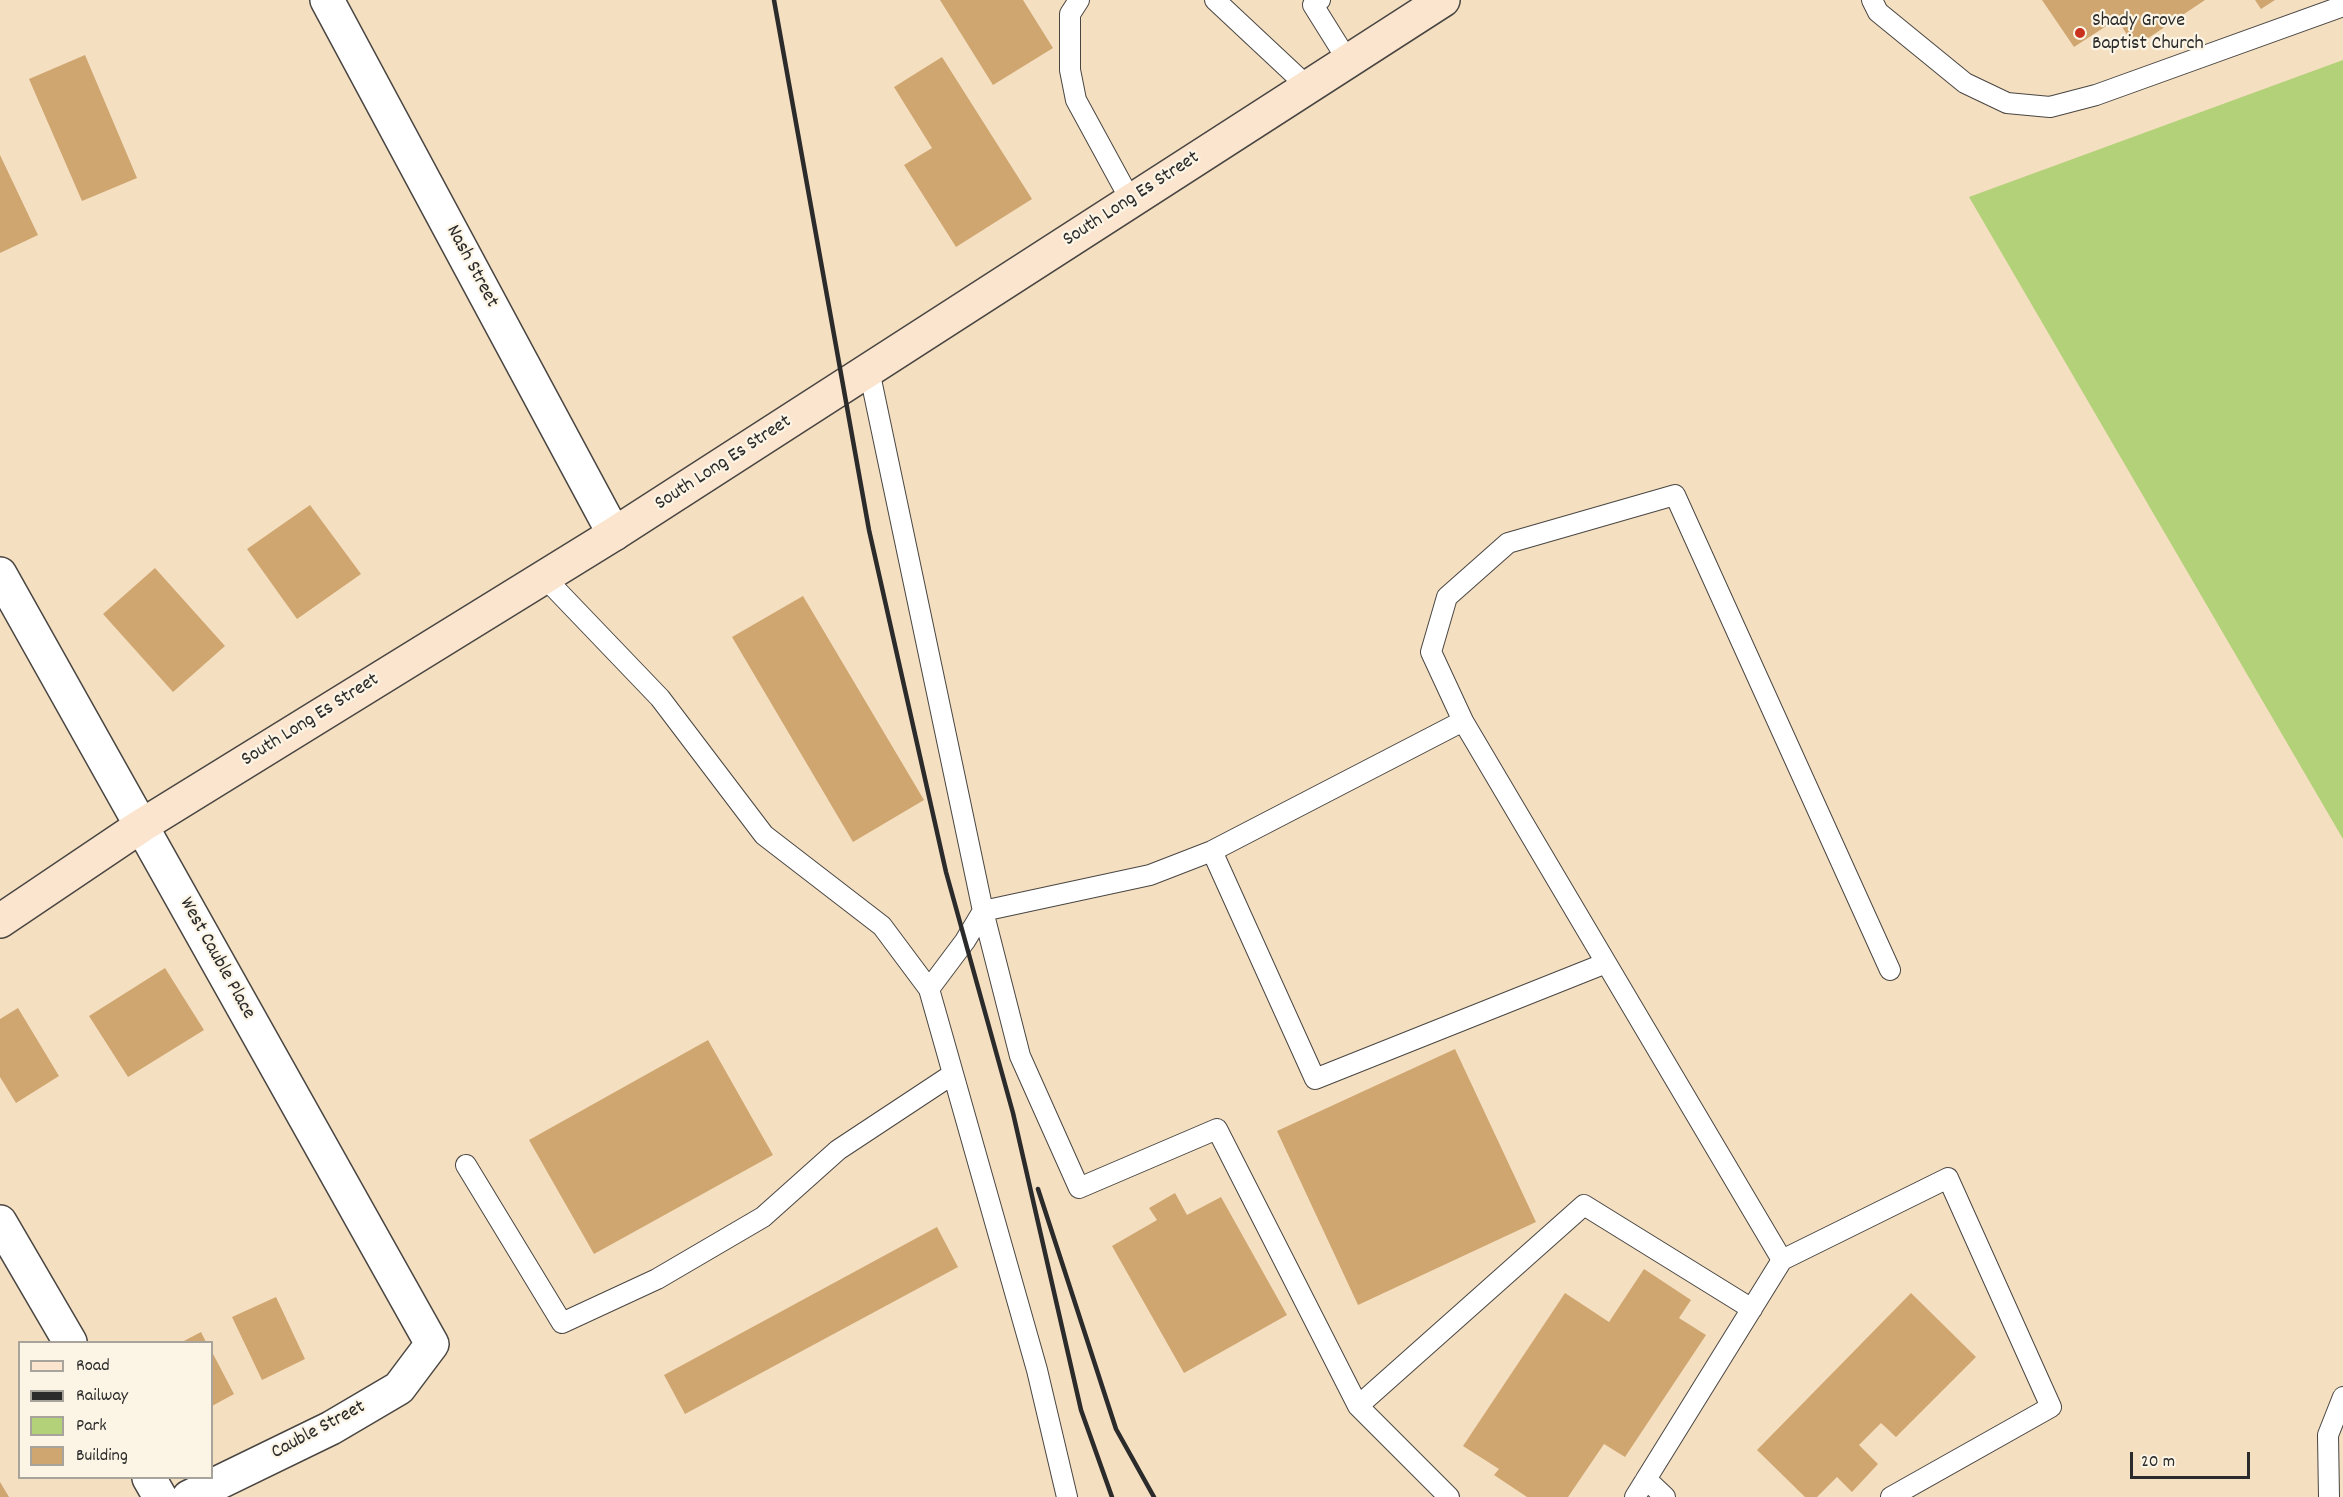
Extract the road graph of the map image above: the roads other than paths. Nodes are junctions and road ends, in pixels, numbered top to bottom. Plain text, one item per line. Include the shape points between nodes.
1 (327, 0) edge
2 (1079, 0) edge
3 (1215, 0) edge
4 (1320, 0) edge
5 (1443, 0) edge
6 (1872, 0) edge
7 (2343, 6) edge
8 (1348, 61) junction
9 (1308, 87) junction
10 (1131, 201) junction
11 (869, 370) junction
12 (614, 534) junction
13 (0, 574) edge
14 (545, 578) junction
15 (1462, 721) junction
16 (141, 826) junction
17 (1212, 851) junction
18 (983, 911) junction
19 (0, 921) edge
20 (1605, 963) junction
21 (1890, 970) dead end
22 (929, 989) junction
23 (953, 1074) junction
24 (466, 1165) dead end
25 (0, 1222) edge
26 (1782, 1260) junction
27 (1752, 1309) junction
28 (69, 1341) edge
29 (432, 1344) joint
30 (2343, 1397) edge
31 (1358, 1406) junction
32 (150, 1479) edge
33 (1646, 1479) junction
34 (160, 1497) edge
35 (189, 1497) edge
36 (1067, 1497) edge
37 (1449, 1497) edge
38 (1635, 1497) edge
39 (1665, 1497) edge
40 (1891, 1497) edge
41 (2329, 1497) edge

1 - 12 street, Nash Street
2 - 10 lane via 1070,14 1070,70 1076,100
3 - 9 lane
4 - 8 lane via 1313,5
5 - 8 street, South Long Es Street
6 - 7 lane via 1878,12 1965,83 2007,103 2050,107 2096,95
8 - 9 street, South Long Es Street
9 - 10 street, South Long Es Street
10 - 11 street, South Long Es Street
11 - 12 street, South Long Es Street
11 - 18 lane
12 - 14 street, South Long Es Street
13 - 16 street, West Cauble Place
14 - 16 street, South Long Es Street
14 - 22 lane via 660,698 764,835 882,926
15 - 17 lane
15 - 20 lane
15 - 21 lane via 1431,652 1447,597 1508,543 1675,495
16 - 19 street, South Long Es Street
16 - 29 street, West Cauble Place
17 - 18 lane via 1150,875
17 - 20 lane via 1315,1079
18 - 22 lane
18 - 31 lane via 1020,1056 1079,1188 1217,1129
20 - 26 lane
22 - 23 lane
23 - 24 lane via 838,1150 763,1217 657,1279 562,1323
23 - 36 lane via 1037,1370
25 - 28 street
26 - 27 lane
26 - 40 lane via 1948,1178 2051,1407
27 - 31 lane via 1584,1205
27 - 33 lane
29 - 35 street, Cauble Street via 399,1388 331,1428
30 - 41 lane via 2328,1435
31 - 37 lane
32 - 34 street
33 - 38 lane
33 - 39 lane

